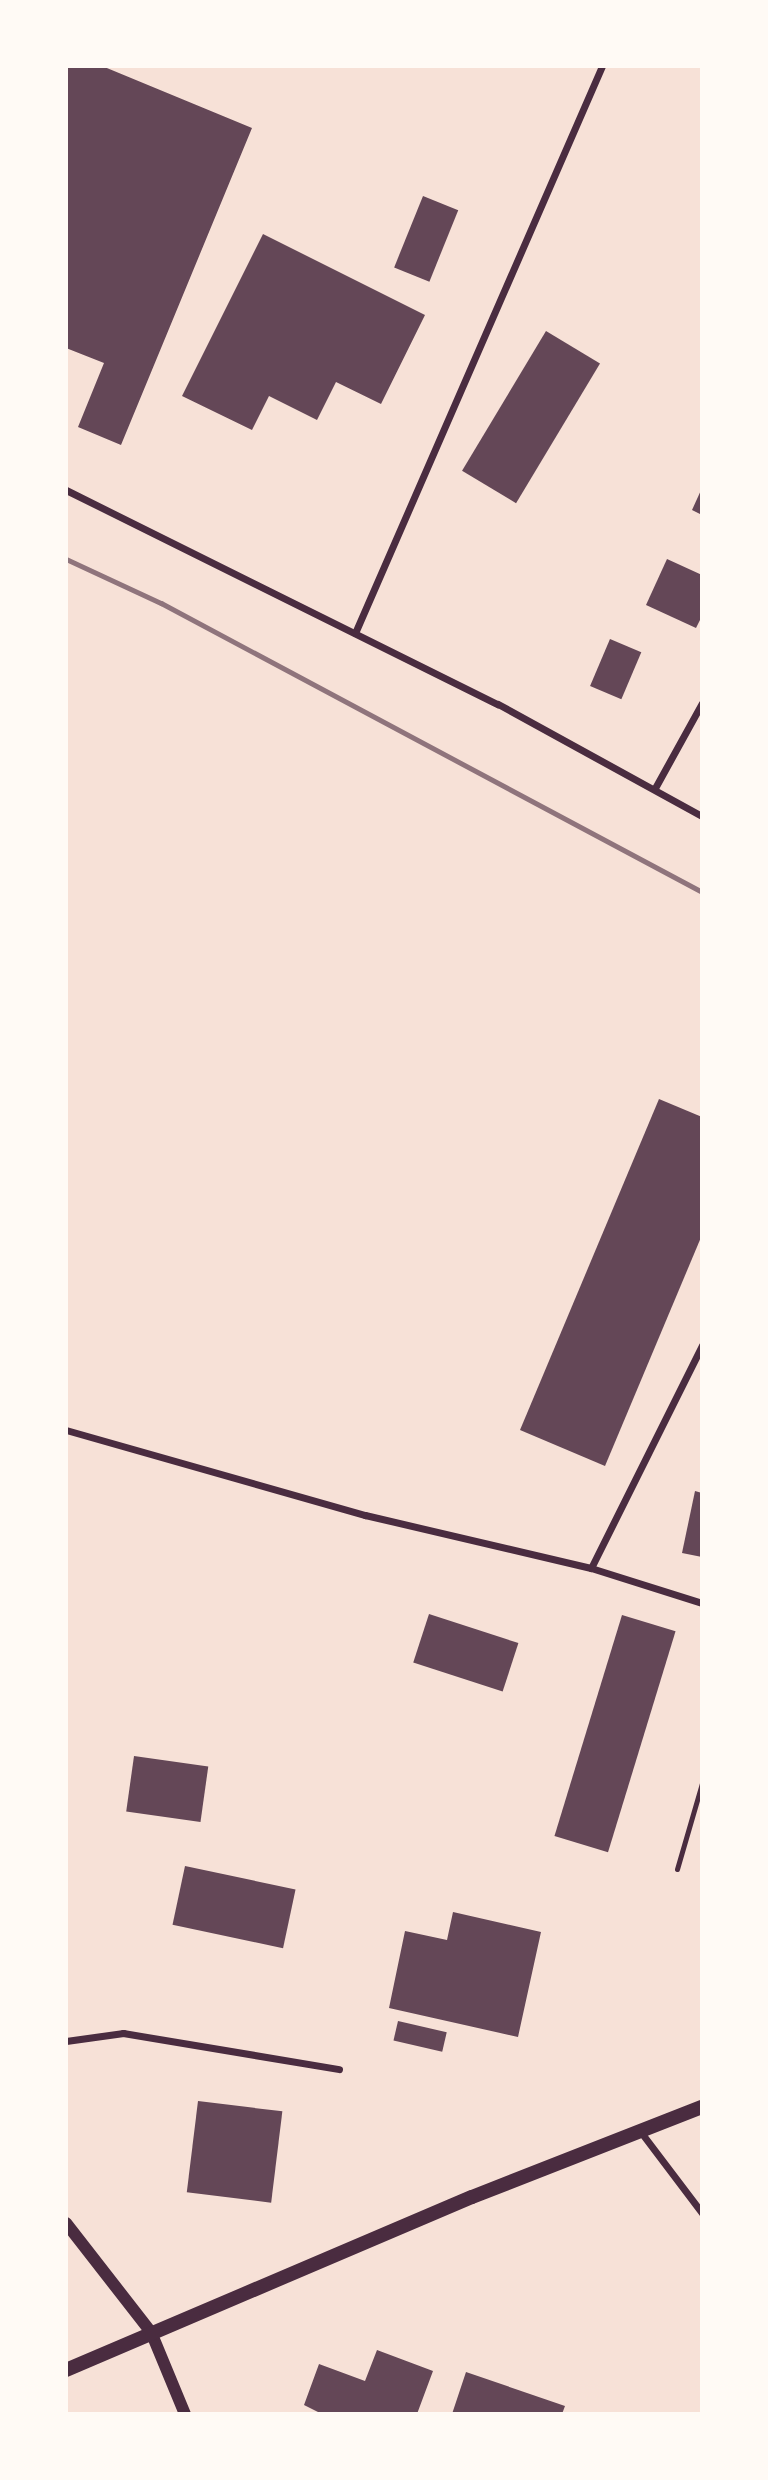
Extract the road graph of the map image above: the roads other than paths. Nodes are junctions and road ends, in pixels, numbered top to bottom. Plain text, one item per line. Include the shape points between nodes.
1 (602, 66) edge
2 (66, 490) edge
3 (355, 633) junction
4 (702, 703) edge
5 (655, 788) junction
6 (702, 816) edge
7 (702, 1345) edge
8 (66, 1430) edge
9 (591, 1568) junction
10 (702, 1602) edge
11 (702, 1783) edge
12 (677, 1869) dead end
13 (66, 2041) edge
14 (339, 2069) dead end
15 (702, 2107) edge
16 (640, 2131) junction
17 (702, 2213) edge
18 (66, 2223) edge
19 (151, 2332) junction
20 (66, 2370) edge
21 (185, 2413) edge

1 - 3 street
2 - 3 street
3 - 5 street
4 - 5 street
5 - 6 street
7 - 9 street
8 - 9 street via 365,1515
9 - 10 street
11 - 12 lane
13 - 14 street via 123,2033
15 - 16 main road
16 - 17 street
16 - 19 main road
18 - 19 street
19 - 20 main road
19 - 21 street

